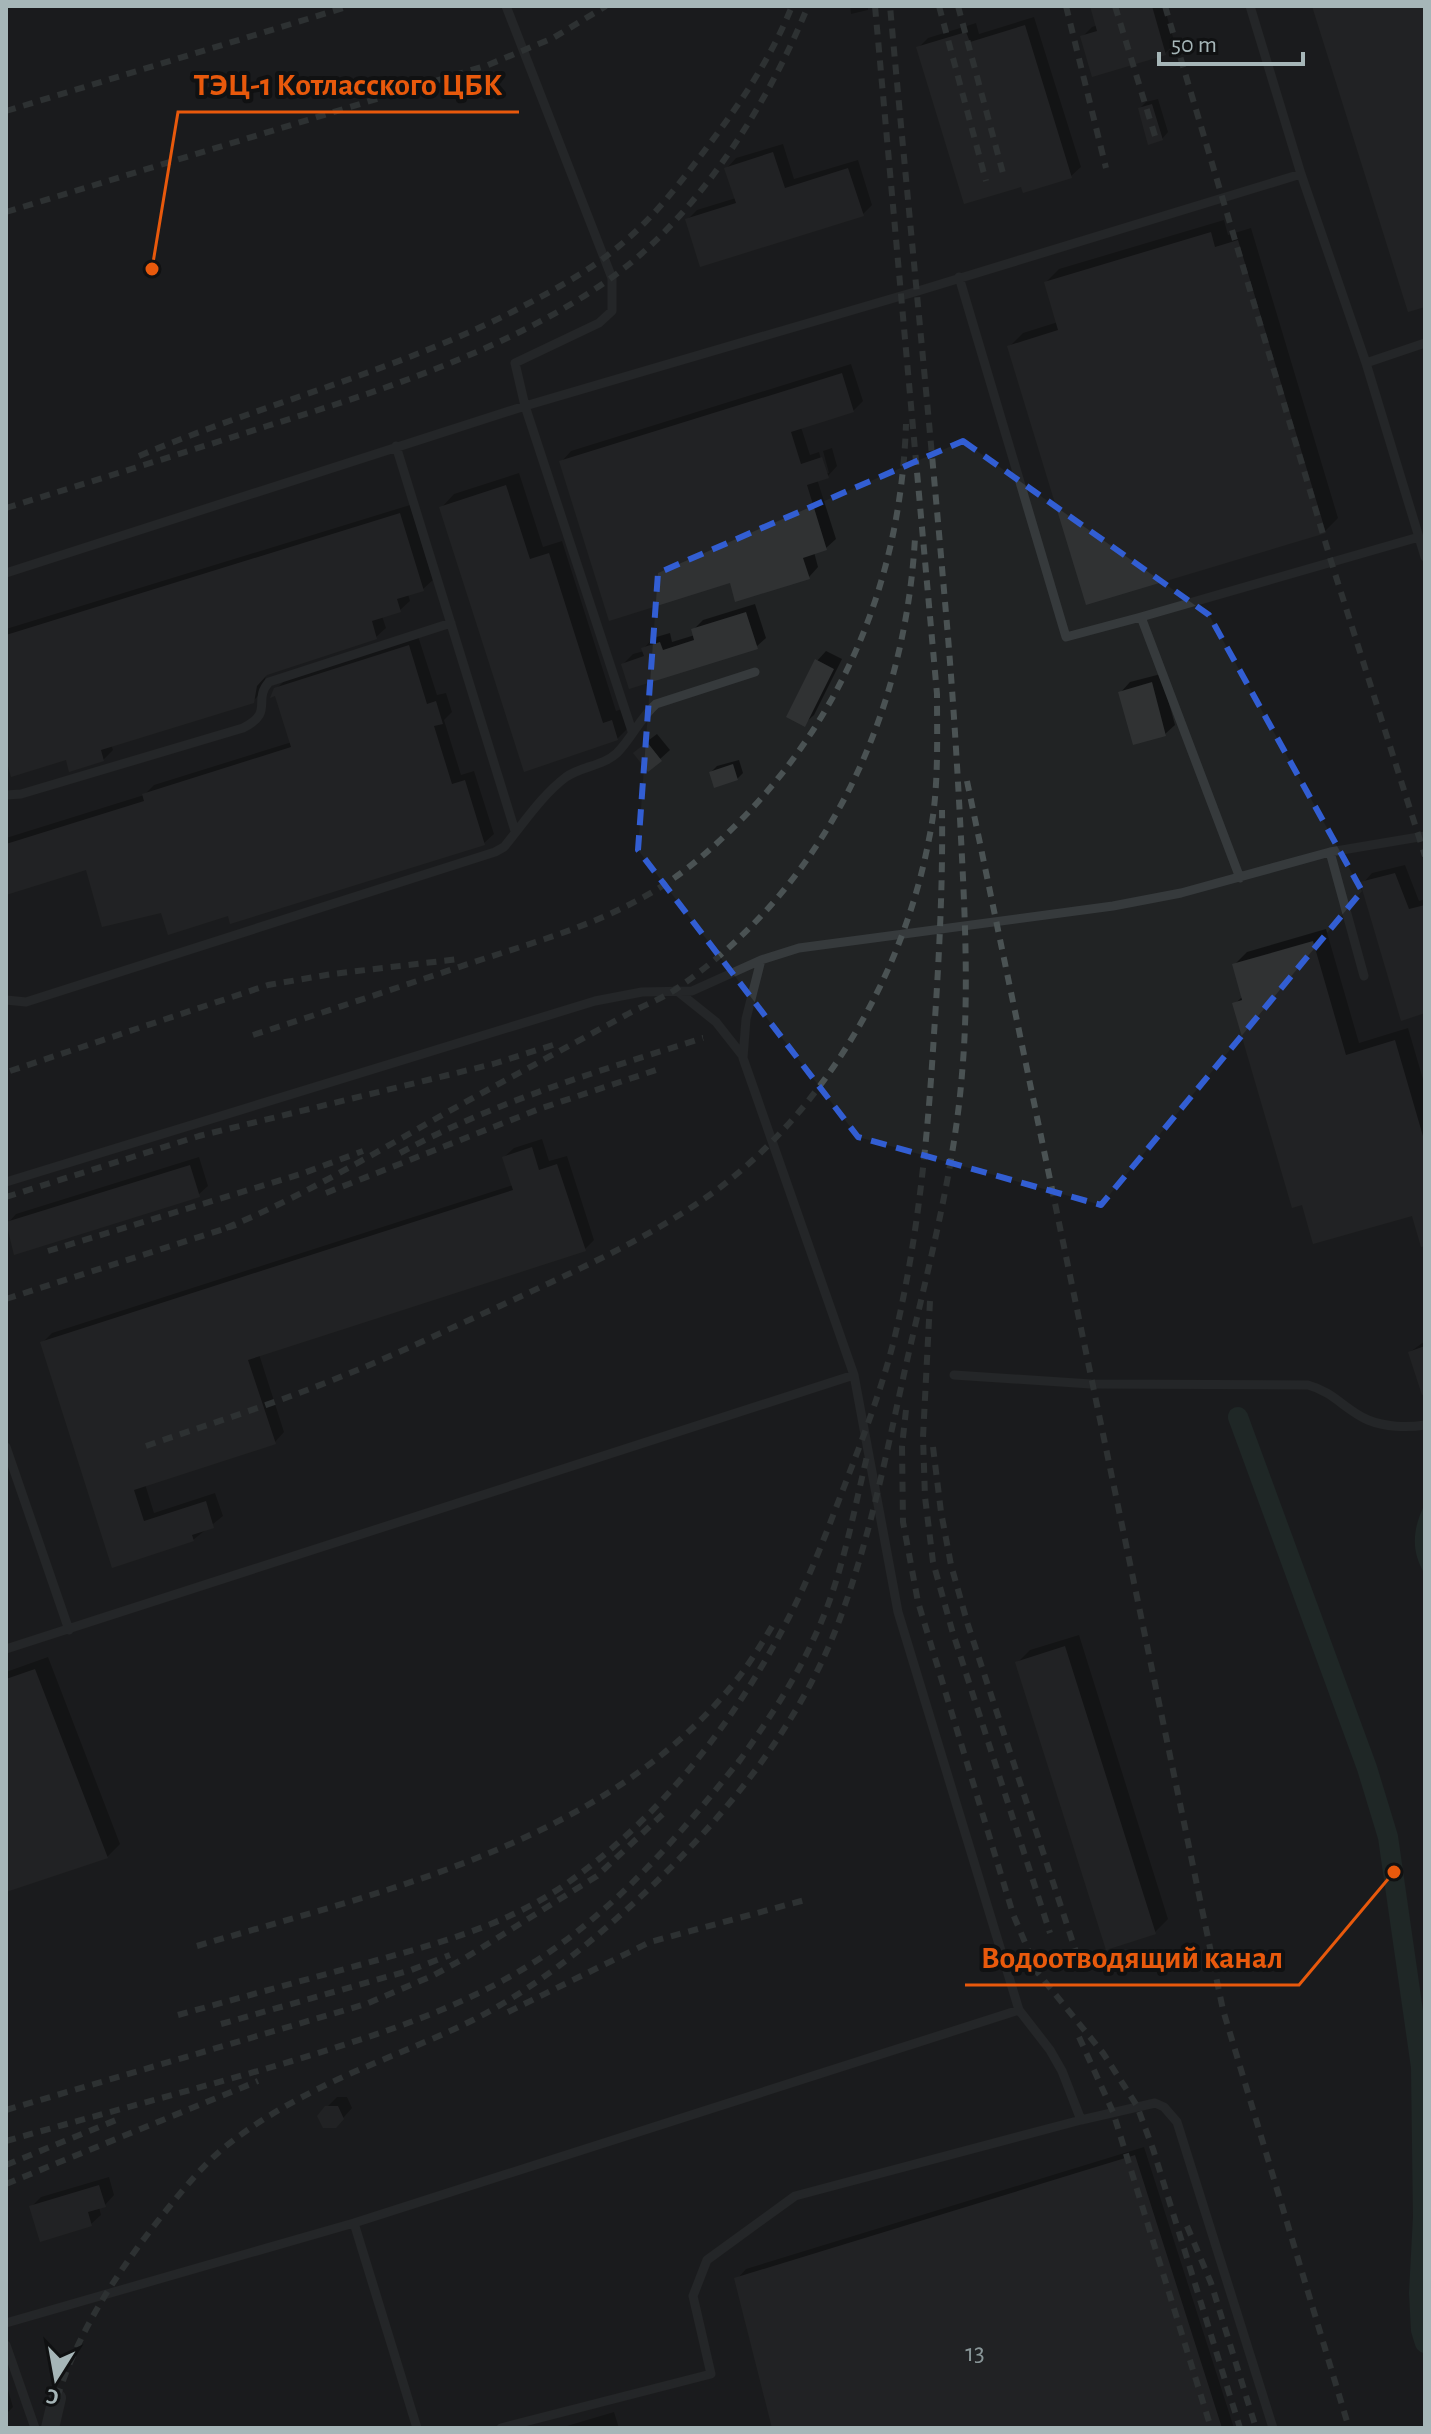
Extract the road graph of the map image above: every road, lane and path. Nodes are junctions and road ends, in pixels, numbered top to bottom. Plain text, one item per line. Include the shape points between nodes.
1 (506, 6) edge
2 (1250, 6) edge
3 (1301, 174) junction
4 (959, 277) junction
5 (1425, 343) edge
6 (1366, 363) junction
7 (525, 406) junction
8 (396, 446) junction
9 (1419, 537) junction
10 (1425, 557) edge
11 (6, 573) edge
12 (1141, 617) junction
13 (451, 623) junction
14 (755, 672) dead end
15 (632, 731) junction
16 (6, 795) edge
17 (515, 831) junction
18 (1425, 836) edge
19 (1330, 852) junction
20 (1240, 878) junction
21 (761, 960) junction
22 (1364, 976) dead end
23 (676, 990) junction
24 (6, 1000) edge
25 (743, 1058) junction
26 (6, 1182) edge
27 (854, 1375) junction
28 (954, 1375) dead end
29 (1425, 1425) edge
30 (6, 1447) edge
31 (69, 1630) junction
32 (6, 1649) edge
33 (1019, 2010) junction
34 (1081, 2120) junction
35 (354, 2223) junction
36 (6, 2323) edge
37 (6, 2345) edge
38 (57, 2398) dead end
39 (35, 2428) edge
40 (50, 2428) edge
41 (417, 2428) edge
42 (501, 2428) edge
43 (1273, 2428) edge

1 - 7 lane via 614,290 612,311 599,323 515,363
2 - 3 lane
3 - 4 lane
3 - 6 lane
4 - 7 lane
4 - 12 lane via 1066,637
5 - 6 lane
6 - 9 lane
7 - 8 lane
7 - 15 lane
8 - 11 lane
8 - 13 lane
9 - 10 lane
9 - 12 lane
12 - 20 lane
13 - 16 lane via 269,682 261,714 243,728
13 - 17 lane
14 - 15 lane via 656,704
15 - 17 lane via 607,761 562,781
17 - 24 lane via 495,852 26,1002
18 - 19 lane
19 - 20 lane
19 - 22 lane
20 - 21 lane via 1113,906 799,948
21 - 23 lane via 702,988
21 - 25 lane via 746,1019
23 - 25 lane via 716,1022
23 - 26 lane via 595,1001
25 - 27 lane
27 - 31 lane
27 - 33 lane via 898,1612
28 - 29 lane via 1091,1384 1308,1385 1332,1394 1368,1420
30 - 31 lane
31 - 32 lane
33 - 34 lane via 1062,2071
33 - 35 lane
34 - 42 lane via 795,2196 707,2260 693,2296 711,2374
34 - 43 lane via 1155,2103 1172,2114
35 - 36 lane
35 - 41 lane
37 - 39 lane
38 - 40 street

